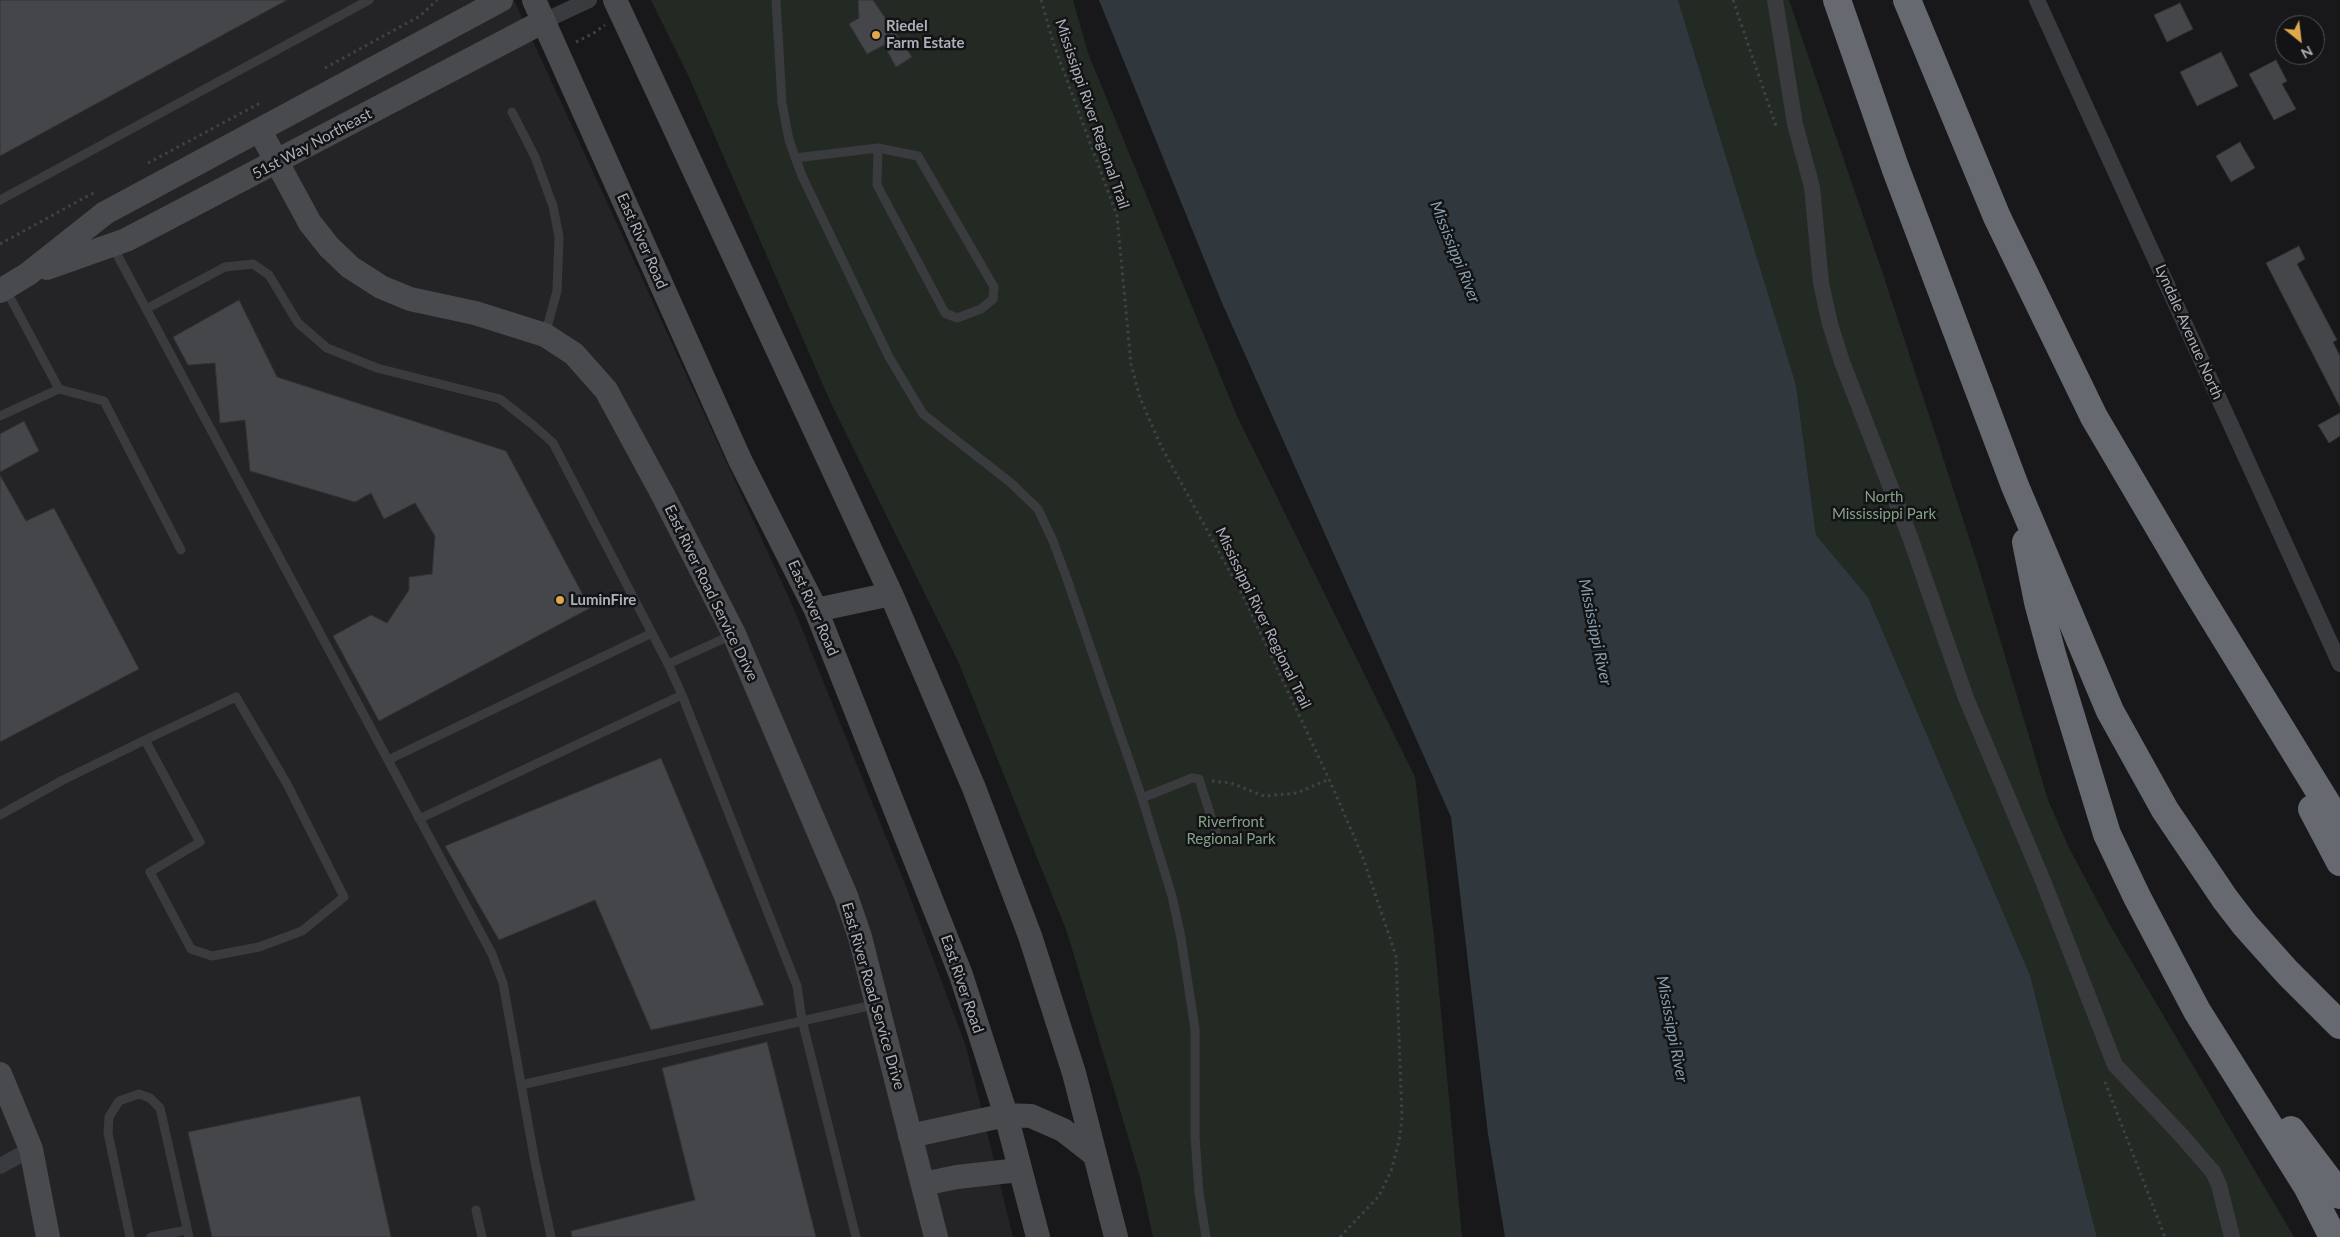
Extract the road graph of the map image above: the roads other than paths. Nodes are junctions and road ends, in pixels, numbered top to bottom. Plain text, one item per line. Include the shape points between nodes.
1 (369, 0) edge
2 (501, 0) edge
3 (589, 0) edge
4 (615, 0) edge
5 (776, 0) edge
6 (1774, 0) edge
7 (1838, 0) edge
8 (1906, 0) edge
9 (2037, 0) edge
10 (539, 10) edge
11 (512, 112) dead end
12 (260, 131) junction
13 (878, 148) junction
14 (795, 158) junction
15 (276, 163) junction
16 (0, 200) edge
17 (112, 245) junction
18 (28, 274) junction
19 (2, 289) edge
20 (146, 309) junction
21 (545, 335) junction
22 (59, 389) junction
23 (0, 416) edge
24 (2015, 486) junction
25 (181, 550) dead end
26 (2194, 587) junction
27 (891, 594) junction
28 (816, 610) junction
29 (652, 633) junction
30 (734, 634) junction
31 (668, 664) junction
32 (2340, 664) edge
33 (682, 695) junction
34 (145, 740) junction
35 (388, 760) junction
36 (2085, 761) junction
37 (1142, 798) junction
38 (0, 815) edge
39 (419, 819) junction
40 (2340, 825) edge
41 (1216, 832) dead end
42 (2340, 862) edge
43 (877, 1004) junction
44 (802, 1020) junction
45 (2340, 1025) edge
46 (0, 1074) edge
47 (521, 1085) junction
48 (1006, 1115) junction
49 (910, 1136) junction
50 (31, 1149) junction
51 (1094, 1155) junction
52 (0, 1166) edge
53 (1019, 1170) junction
54 (923, 1184) junction
55 (2340, 1195) edge
56 (476, 1210) dead end
57 (188, 1233) edge
58 (48, 1237) edge
59 (130, 1237) edge
60 (151, 1237) edge
61 (482, 1237) edge
62 (551, 1237) edge
63 (856, 1237) edge
64 (936, 1237) edge
65 (1038, 1237) edge
66 (1116, 1237) edge
67 (1206, 1237) edge
68 (2232, 1237) edge
69 (2333, 1237) edge

1 - 16 lane
2 - 12 street, 51st Way Northeast
3 - 10 street, 51st Way Northeast
4 - 27 street
5 - 14 lane via 782,103 788,140
6 - 68 street via 1795,124 1812,187 1821,283 1830,324 1966,698 2043,881 2115,1065 2213,1172 2220,1185
7 - 24 highway via 1895,167
8 - 26 highway via 2034,297 2094,417
9 - 32 street, Lyndale Avenue North
10 - 15 street, 51st Way Northeast
10 - 28 street, East River Road via 740,460
11 - 21 lane via 535,157 553,206 559,236 557,291
12 - 15 street, East River Road Service Drive
12 - 18 street, 51st Way Northeast via 105,213
13 - 13 lane via 877,185 945,313 957,318 981,309 992,299 994,287 918,156
13 - 14 lane
14 - 37 lane via 889,357 923,414 1011,483 1038,509 1061,564
15 - 17 street, 51st Way Northeast
15 - 21 street, East River Road Service Drive via 310,223 329,247 350,267 381,287 410,299 482,315
17 - 18 street, 51st Way Northeast
17 - 20 lane
18 - 19 street, 51st Way Northeast
19 - 22 lane
20 - 29 lane via 225,267 253,264 269,275 298,323 327,348 377,368 500,399 552,443
20 - 35 lane
21 - 30 street, East River Road Service Drive via 574,354 606,390
22 - 23 lane
22 - 25 lane via 104,401
24 - 36 highway via 2038,602
24 - 45 highway via 2096,680 2146,780 2182,838 2245,925
26 - 40 highway
26 - 42 highway
27 - 28 street
27 - 51 street via 974,788 1030,936 1074,1073
28 - 48 street, East River Road via 961,975
29 - 31 lane
29 - 35 lane
30 - 31 lane
30 - 43 street, East River Road Service Drive via 846,896
31 - 33 lane
33 - 39 lane
33 - 44 lane via 797,986
34 - 34 lane via 236,697 287,784 344,897 302,931 259,947 212,956 191,948 150,872 200,842
34 - 38 lane
35 - 39 lane
36 - 55 highway via 2158,921 2197,992 2239,1058
36 - 69 highway via 2107,834 2162,948 2197,1012 2307,1186
37 - 41 lane via 1192,778 1199,779
37 - 67 lane via 1172,896 1190,982 1195,1029 1194,1136
39 - 47 lane via 492,954 503,983
43 - 44 lane
43 - 49 street, East River Road Service Drive
44 - 47 lane
44 - 63 lane
46 - 50 street
47 - 62 lane
48 - 49 street
48 - 51 street via 1031,1116 1063,1130
48 - 53 street, East River Road
49 - 54 street, East River Road Service Drive
50 - 52 street
50 - 58 street
51 - 66 street
53 - 54 street
53 - 65 street, East River Road
54 - 64 street, East River Road Service Drive
56 - 61 lane
57 - 59 lane via 160,1108 150,1098 139,1094 118,1102 109,1117 108,1133
57 - 60 lane

